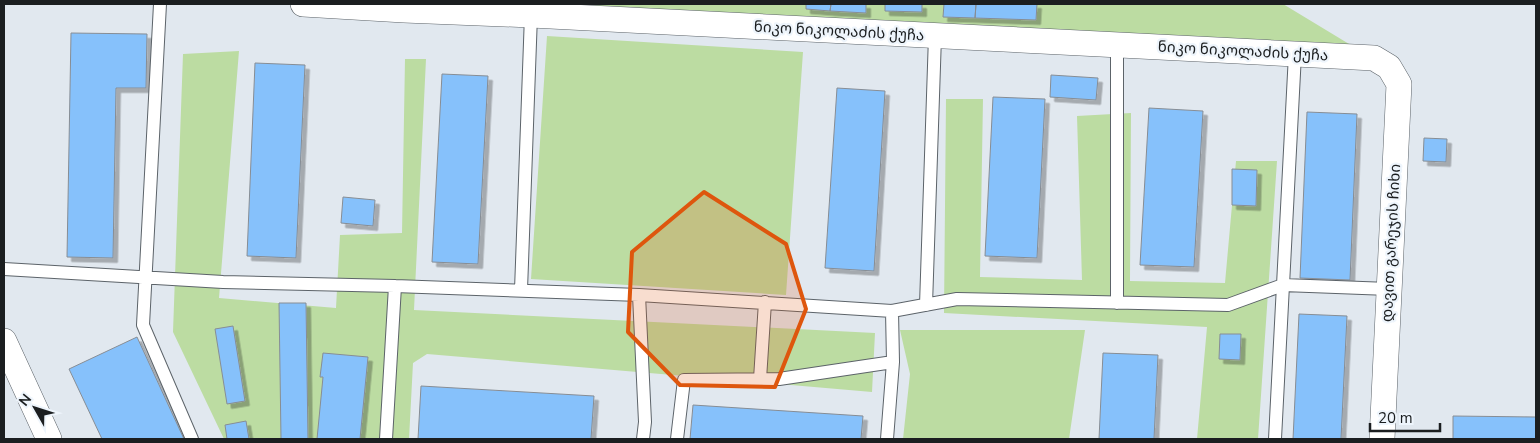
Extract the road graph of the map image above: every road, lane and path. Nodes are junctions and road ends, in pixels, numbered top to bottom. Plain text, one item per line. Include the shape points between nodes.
1 (160, 4) edge
2 (303, 4) edge
3 (531, 15) junction
4 (935, 36) junction
5 (1117, 45) junction
6 (1294, 54) junction
7 (1374, 58) joint
8 (4, 269) edge
9 (146, 277) junction
10 (395, 286) junction
11 (1283, 286) junction
12 (1389, 289) junction
13 (520, 290) junction
14 (639, 295) junction
15 (765, 302) junction
16 (1117, 303) junction
17 (926, 305) junction
18 (892, 311) junction
19 (4, 341) edge
20 (892, 362) junction
21 (760, 379) junction
22 (49, 439) edge
23 (192, 439) edge
24 (386, 439) edge
25 (642, 439) edge
26 (677, 439) edge
27 (887, 439) edge
28 (1275, 439) edge
29 (1382, 439) edge

1 - 9 lane
2 - 3 street, ნიკო ნიკოლაძის ქუჩა
3 - 4 street, ნიკო ნიკოლაძის ქუჩა
3 - 13 lane
4 - 5 street, ნიკო ნიკოლაძის ქუჩა
4 - 17 lane
5 - 6 street, ნიკო ნიკოლაძის ქუჩა
5 - 16 lane
6 - 7 street, ნიკო ნიკოლაძის ქუჩა
6 - 11 lane
7 - 12 street, დავით გარეჯის ჩიხი via 1389,67 1399,84
8 - 9 lane
9 - 10 lane
9 - 23 lane via 143,325
10 - 13 lane
10 - 24 lane
11 - 12 lane
11 - 16 lane via 1228,305
11 - 28 lane
12 - 29 street, დავით გარეჯის ჩიხი
13 - 14 lane
14 - 15 lane
14 - 25 lane via 645,422
15 - 18 lane
15 - 21 lane
16 - 17 lane via 957,299
17 - 18 lane
18 - 20 lane
19 - 22 street
20 - 21 lane
20 - 27 lane
21 - 26 lane via 684,380

